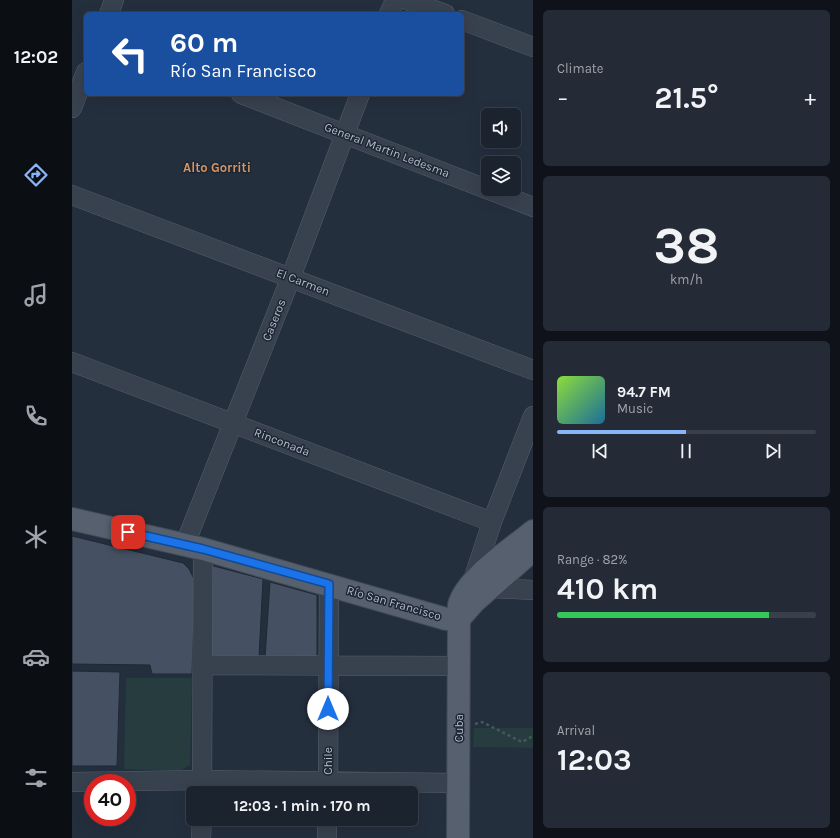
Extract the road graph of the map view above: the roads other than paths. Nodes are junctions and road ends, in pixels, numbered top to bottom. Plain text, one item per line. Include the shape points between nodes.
1 (114, 0) edge
2 (394, 0) edge
3 (407, 0) edge
4 (110, 12) edge
5 (390, 12) edge
6 (440, 12) edge
7 (464, 21) edge
8 (533, 47) edge
9 (84, 77) edge
10 (246, 96) edge
11 (359, 96) edge
12 (72, 108) edge
13 (345, 134) junction
14 (72, 195) edge
15 (533, 206) edge
16 (291, 277) junction
17 (72, 362) edge
18 (533, 370) edge
19 (533, 416) edge
20 (232, 424) junction
21 (72, 519) edge
22 (492, 522) junction
23 (533, 531) edge
24 (194, 547) junction
25 (533, 550) edge
26 (329, 584) junction
27 (481, 584) junction
28 (533, 590) edge
29 (460, 618) junction
30 (203, 665) junction
31 (328, 665) junction
32 (459, 666) junction
33 (72, 782) edge
34 (458, 784) junction
35 (186, 786) edge
36 (202, 786) edge
37 (328, 786) edge
38 (371, 786) edge
39 (202, 826) edge
40 (327, 826) edge
41 (201, 838) edge
42 (327, 838) edge
43 (458, 838) edge

1 - 4 street
2 - 5 street
3 - 6 street
7 - 8 street
9 - 12 street
10 - 13 street, General Martin Ledesma
11 - 13 street, Caseros
13 - 15 street, General Martin Ledesma
13 - 16 street, Caseros
14 - 16 street, El Carmen
16 - 18 street, El Carmen
16 - 20 street, Caseros
17 - 20 street, Rinconada
19 - 22 street
20 - 22 street, Rinconada
20 - 24 street, Caseros
21 - 24 main road, Río San Francisco
22 - 27 street
23 - 27 main road
24 - 26 main road, Río San Francisco
24 - 30 street
25 - 27 main road
26 - 29 main road, Río San Francisco via 446,619
26 - 31 street, Chile
27 - 28 street
27 - 29 main road
29 - 32 main road, Cuba
30 - 31 street
30 - 36 street
31 - 32 street
31 - 37 street, Chile
32 - 34 main road, Cuba
33 - 35 street
34 - 38 street
34 - 43 main road, Cuba
39 - 41 street
40 - 42 street

